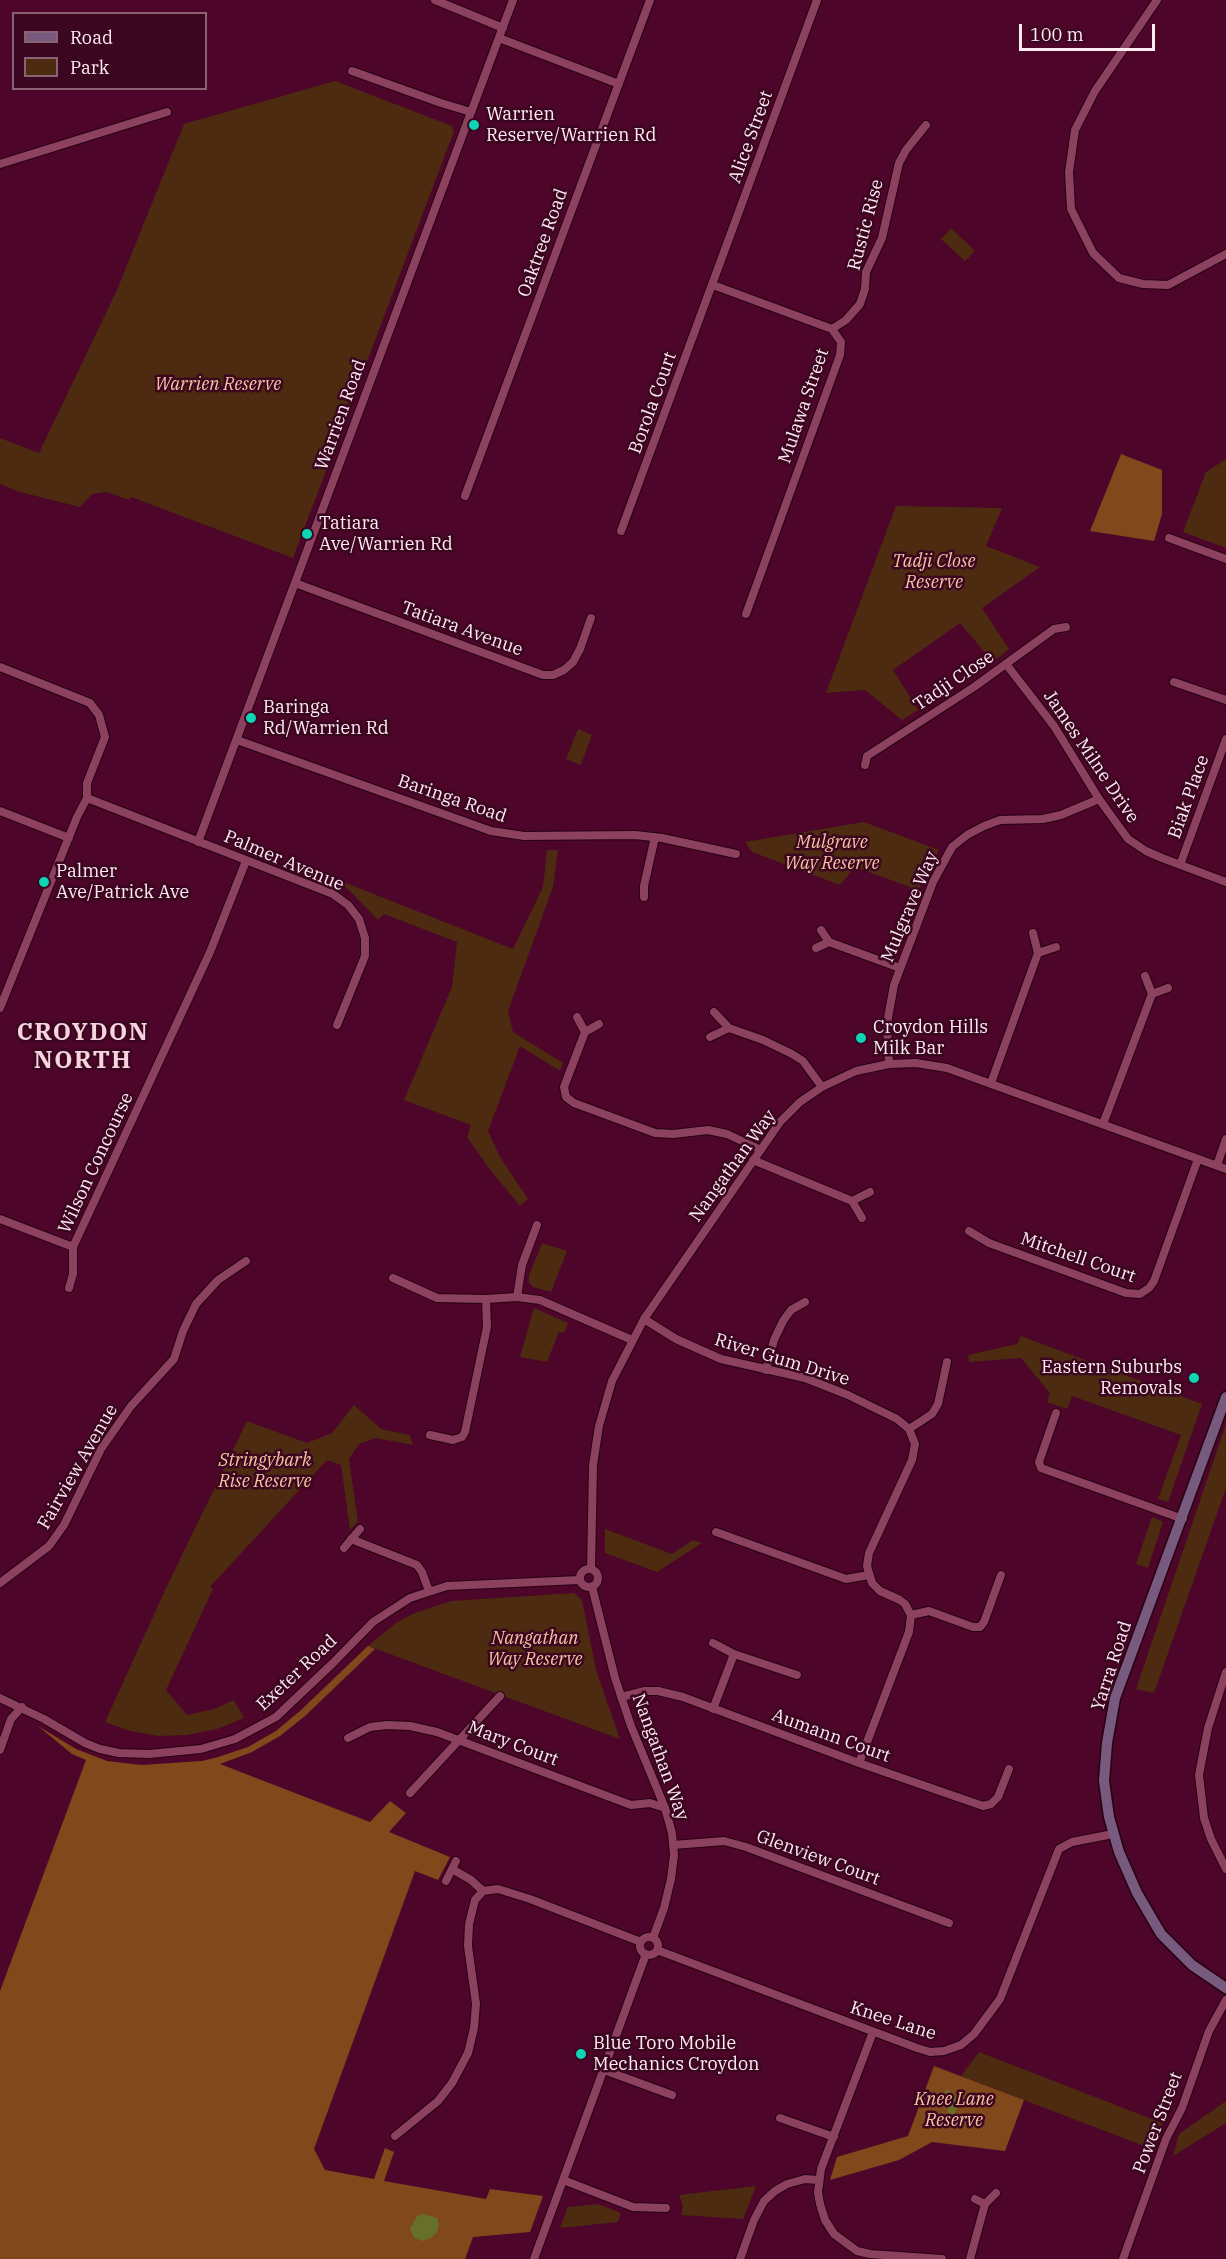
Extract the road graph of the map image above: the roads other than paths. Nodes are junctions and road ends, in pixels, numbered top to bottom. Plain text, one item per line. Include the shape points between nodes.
1 (435, 0) edge
2 (513, 0) edge
3 (650, 0) edge
4 (817, 0) edge
5 (1157, 0) edge
6 (503, 28) junction
7 (499, 38) junction
8 (352, 72) dead end
9 (619, 84) junction
10 (167, 112) dead end
11 (471, 112) junction
12 (926, 125) dead end
13 (0, 164) edge
14 (1226, 254) edge
15 (713, 285) junction
16 (832, 329) junction
17 (465, 496) dead end
18 (621, 531) dead end
19 (1169, 538) dead end
20 (1226, 559) edge
21 (295, 583) junction
22 (746, 614) dead end
23 (591, 618) dead end
24 (1066, 627) dead end
25 (1006, 664) junction
26 (0, 667) edge
27 (1174, 682) dead end
28 (1226, 700) edge
29 (1226, 739) edge
30 (237, 740) junction
31 (865, 765) dead end
32 (87, 798) junction
33 (1099, 799) junction
34 (0, 811) edge
35 (655, 837) junction
36 (69, 838) junction
37 (198, 842) junction
38 (736, 854) dead end
39 (246, 861) junction
40 (1180, 866) junction
41 (1226, 882) edge
42 (644, 897) dead end
43 (821, 930) dead end
44 (1033, 933) dead end
45 (830, 942) junction
46 (1056, 947) dead end
47 (816, 948) dead end
48 (1038, 953) junction
49 (900, 968) junction
50 (1145, 976) dead end
51 (1168, 988) dead end
52 (1152, 994) junction
53 (0, 1008) edge
54 (714, 1012) dead end
55 (577, 1017) dead end
56 (599, 1024) dead end
57 (337, 1025) dead end
58 (729, 1028) junction
59 (585, 1032) junction
60 (710, 1037) dead end
61 (889, 1064) junction
62 (990, 1083) junction
63 (822, 1087) junction
64 (1103, 1124) junction
65 (1226, 1139) edge
66 (761, 1150) junction
67 (1198, 1159) junction
68 (753, 1161) junction
69 (1216, 1166) junction
70 (1226, 1169) edge
71 (870, 1192) dead end
72 (852, 1201) junction
73 (862, 1218) dead end
74 (0, 1219) edge
75 (537, 1225) dead end
76 (969, 1231) dead end
77 (73, 1248) junction
78 (246, 1261) dead end
79 (393, 1278) dead end
80 (69, 1288) dead end
81 (517, 1297) junction
82 (486, 1299) junction
83 (805, 1302) dead end
84 (644, 1319) junction
85 (632, 1340) junction
86 (947, 1362) dead end
87 (766, 1370) junction
88 (1226, 1397) edge
89 (1056, 1413) dead end
90 (909, 1429) junction
91 (430, 1435) dead end
92 (1183, 1519) junction
93 (360, 1530) dead end
94 (716, 1532) dead end
95 (351, 1539) junction
96 (344, 1548) dead end
97 (591, 1569) junction
98 (869, 1575) junction
99 (1001, 1575) dead end
100 (579, 1580) junction
101 (0, 1583) edge
102 (592, 1587) junction
103 (429, 1590) junction
104 (911, 1615) junction
105 (712, 1643) dead end
106 (734, 1654) junction
107 (1226, 1672) edge
108 (798, 1675) dead end
109 (500, 1696) dead end
110 (621, 1696) junction
111 (0, 1698) edge
112 (22, 1707) junction
113 (713, 1709) junction
114 (348, 1738) dead end
115 (459, 1740) junction
116 (0, 1750) edge
117 (860, 1763) junction
118 (1009, 1768) dead end
119 (410, 1793) dead end
120 (665, 1808) junction
121 (1113, 1834) junction
122 (673, 1845) junction
123 (456, 1861) dead end
124 (452, 1869) junction
125 (1226, 1869) edge
126 (446, 1881) dead end
127 (483, 1891) junction
128 (949, 1923) dead end
129 (653, 1938) junction
130 (640, 1942) junction
131 (657, 1950) junction
132 (646, 1954) junction
133 (1226, 1988) edge
134 (1226, 2001) edge
135 (873, 2032) junction
136 (604, 2070) junction
137 (672, 2095) dead end
138 (780, 2118) dead end
139 (395, 2136) dead end
140 (834, 2137) junction
141 (563, 2180) junction
142 (818, 2180) junction
143 (996, 2193) dead end
144 (975, 2199) dead end
145 (985, 2204) junction
146 (666, 2208) dead end
147 (534, 2259) edge
148 (740, 2259) edge
149 (942, 2259) edge
150 (970, 2259) edge
151 (1123, 2259) edge

1 - 6 street
2 - 6 street, Warrien Road
3 - 9 street, Oaktree Road
4 - 15 street, Alice Street
5 - 14 street via 1095,91 1075,130 1069,172 1071,209 1093,253 1119,278 1168,285
6 - 7 street, Warrien Road
7 - 9 street
7 - 11 street, Warrien Road
8 - 11 street
9 - 17 street, Oaktree Road
10 - 13 street
11 - 21 street, Warrien Road
12 - 16 street, Rustic Rise via 899,163 882,238 867,272 860,304
15 - 16 street, Mulawa Street
15 - 18 street, Borola Court
16 - 22 street, Mulawa Street via 842,342 840,355
19 - 20 street
21 - 23 street, Tatiara Avenue via 543,675 553,675 573,662
21 - 30 street, Warrien Road
24 - 25 street, Tadji Close via 1054,629
25 - 31 street, Tadji Close via 867,756
25 - 33 street, James Milne Drive via 1067,745
26 - 32 street via 90,703 99,715 105,738 87,783
27 - 28 street
29 - 40 street, Biak Place
30 - 35 street, Baringa Road via 491,831 524,836
30 - 37 street, Warrien Road
32 - 36 street
32 - 37 street, Palmer Avenue
33 - 40 street, James Milne Drive via 1128,839
33 - 49 street, Mulgrave Way via 1043,819 1000,820 967,835 952,847 933,882
34 - 36 street
35 - 38 street, Baringa Road
35 - 42 street
36 - 53 street
37 - 39 street, Palmer Avenue
39 - 57 street, Palmer Avenue via 333,894 359,920 365,956
39 - 77 street, Wilson Concourse via 210,952
40 - 41 street, James Milne Drive
43 - 45 street
44 - 48 street
45 - 47 street
45 - 49 street
46 - 48 street
48 - 62 street
49 - 61 street, Mulgrave Way via 888,1012
50 - 52 street
51 - 52 street
52 - 64 street
54 - 58 street
55 - 59 street
56 - 59 street
58 - 60 street
58 - 63 street via 792,1054 803,1061
59 - 66 street via 564,1087 566,1097 574,1103 655,1133 708,1130
61 - 62 street, Nangathan Way via 946,1068
61 - 63 street, Nangathan Way via 856,1071
62 - 64 street, Nangathan Way
63 - 66 street, Nangathan Way via 780,1122
64 - 67 street, Nangathan Way
65 - 69 street
66 - 68 street, Nangathan Way
67 - 69 street, Nangathan Way
67 - 76 street, Mitchell Court via 1154,1281 1140,1294 1126,1293 989,1243
68 - 72 street
68 - 84 street, Nangathan Way
69 - 70 street, Nangathan Way
71 - 72 street
72 - 73 street
74 - 77 street, Wilson Concourse
75 - 81 street via 522,1265
77 - 80 street, Wilson Concourse
78 - 101 street, Fairview Avenue via 218,1280 196,1304 174,1359 131,1406 101,1449 64,1525 49,1546
79 - 82 street via 437,1298
81 - 82 street
81 - 85 street via 540,1300
82 - 91 street via 487,1327 465,1432 453,1440
83 - 87 street via 791,1310 783,1321
84 - 85 street, Nangathan Way
84 - 87 street, River Gum Drive via 701,1351
85 - 97 street, Nangathan Way via 612,1381 599,1426 593,1465
86 - 90 street via 938,1404 932,1414
87 - 90 street, River Gum Drive via 804,1378 848,1395
88 - 92 main road, Yarra Road
89 - 92 street via 1039,1462 1041,1468
90 - 98 street via 915,1444 912,1460 869,1553
92 - 121 main road, Yarra Road via 1115,1698 1104,1781
93 - 95 street
94 - 98 street via 846,1579
95 - 96 street
95 - 103 street via 417,1565
97 - 100 street via 583,1571
97 - 102 street via 598,1578
98 - 104 street via 880,1591 900,1600
99 - 104 street via 980,1627 929,1611
100 - 102 street
100 - 103 street, Exeter Road via 475,1583
102 - 110 street, Nangathan Way
103 - 112 street, Exeter Road via 373,1622 276,1717 217,1746 149,1754 119,1753 85,1743
104 - 117 street via 909,1632
105 - 106 street
106 - 108 street
106 - 113 street
107 - 125 street via 1208,1728 1200,1775 1204,1818
109 - 115 street
110 - 113 street, Aumann Court via 658,1691 683,1696
110 - 120 street, Nangathan Way
111 - 112 street, Exeter Road
112 - 116 street via 11,1719
113 - 117 street, Aumann Court
114 - 115 street, Mary Court via 370,1727 387,1725 410,1726
115 - 119 street
115 - 120 street, Mary Court via 631,1805 650,1803
117 - 118 street, Aumann Court via 983,1806 998,1797
120 - 122 street, Nangathan Way
121 - 133 main road, Yarra Road via 1137,1893 1161,1934 1192,1965
121 - 135 street, Knee Lane via 1072,1842 1059,1849 1000,1999 961,2045 930,2052
122 - 128 street, Glenview Court via 724,1841 746,1847
122 - 129 street, Nangathan Way via 671,1879
123 - 124 street
124 - 126 street
124 - 127 street
127 - 130 street via 498,1889 530,1899
127 - 139 street via 475,1900 469,1924 476,2004 468,2053 438,2101
129 - 130 street
129 - 131 street
130 - 132 street
131 - 132 street
131 - 135 street, Knee Lane
132 - 136 street
134 - 151 street, Power Street via 1209,2031
135 - 140 street
136 - 137 street
136 - 141 street
138 - 140 street
140 - 142 street
141 - 146 street via 633,2207
141 - 147 street
142 - 148 street via 787,2184 764,2201
142 - 149 street via 825,2220 844,2243 870,2254
143 - 145 street
144 - 145 street
145 - 150 street

